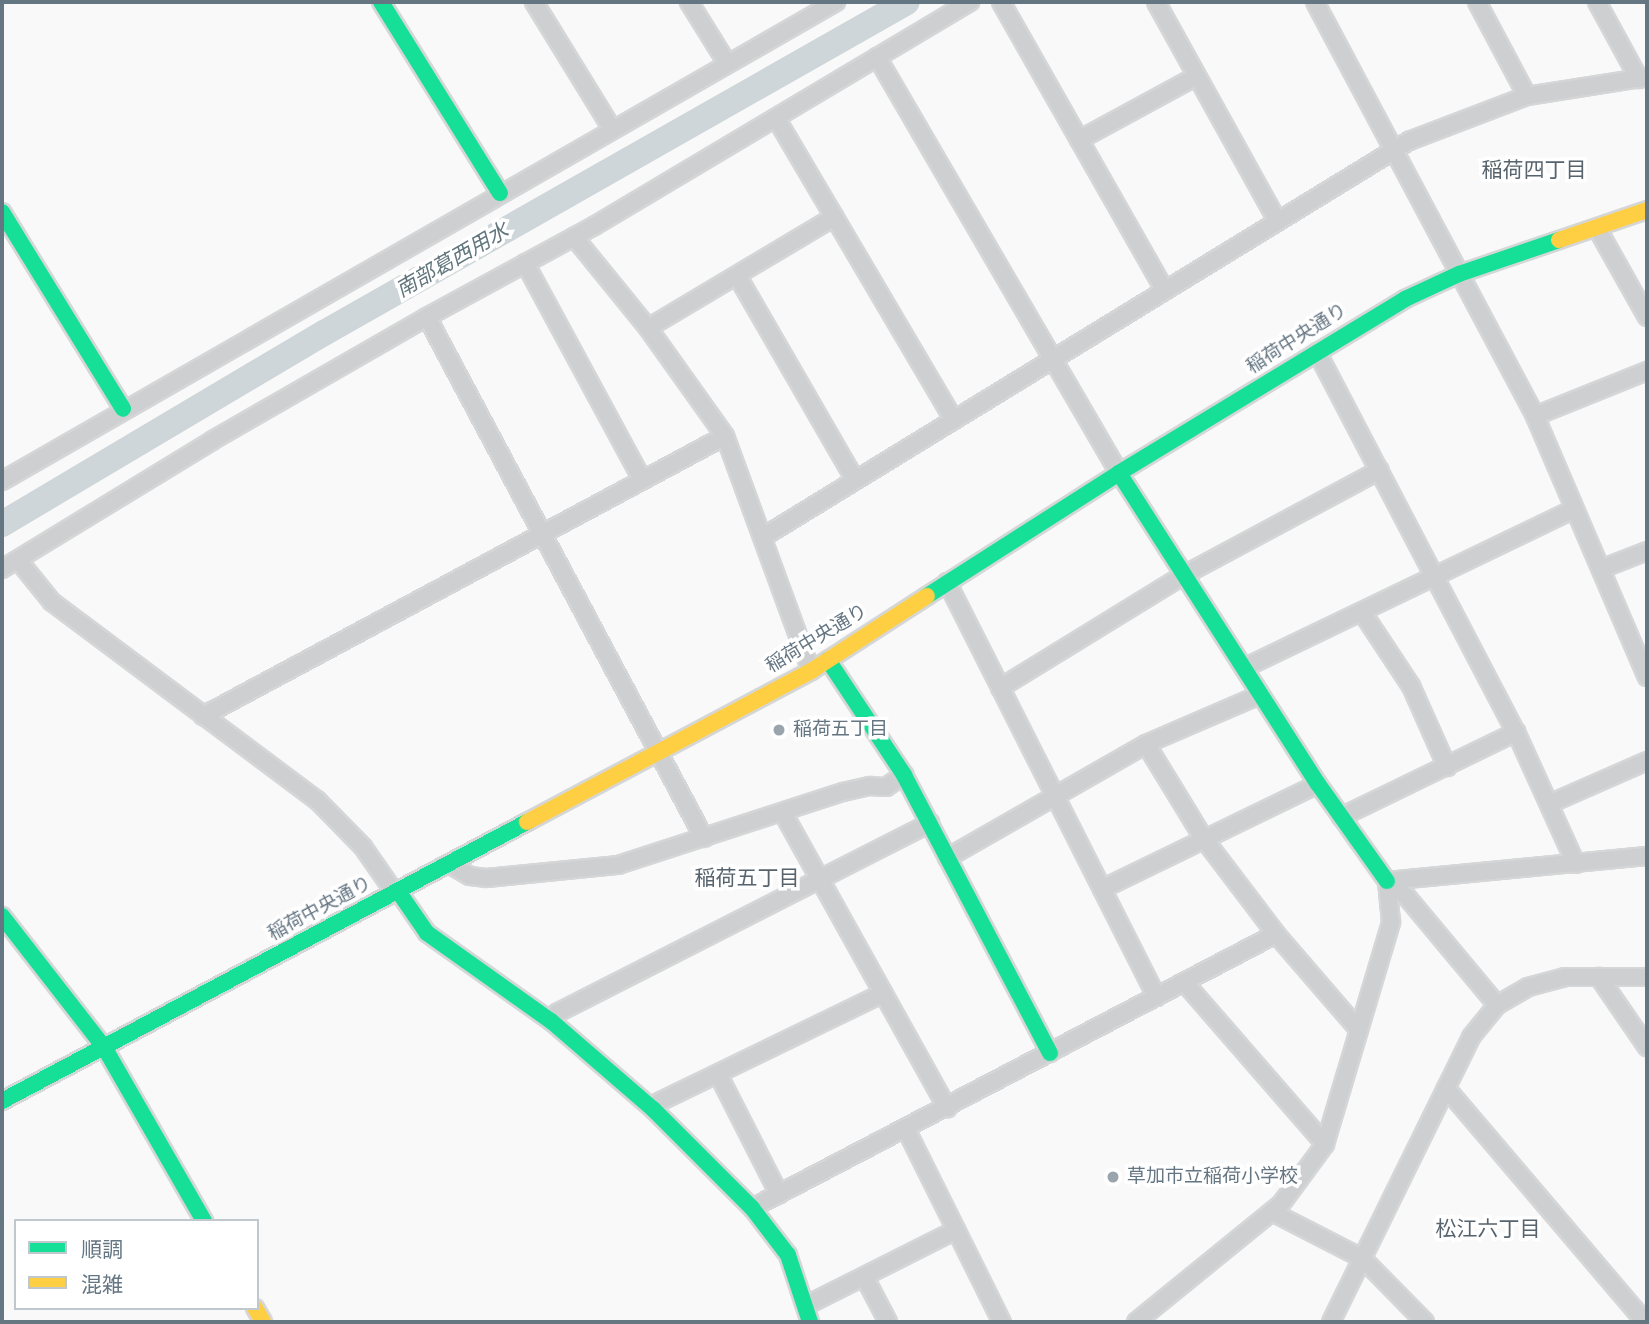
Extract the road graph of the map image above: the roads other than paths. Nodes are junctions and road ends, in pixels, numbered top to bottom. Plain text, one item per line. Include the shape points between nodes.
1 (381, 2) edge
2 (534, 2) edge
3 (689, 2) edge
4 (836, 2) edge
5 (970, 2) edge
6 (1001, 2) edge
7 (1156, 2) edge
8 (1315, 2) edge
9 (1477, 2) edge
10 (1597, 2) edge
11 (877, 57) junction
12 (727, 63) junction
13 (1197, 76) junction
14 (1643, 78) edge
15 (1527, 96) junction
16 (776, 118) junction
17 (612, 129) junction
18 (1080, 140) junction
19 (1393, 149) junction
20 (500, 193) junction
21 (1647, 210) edge
22 (2, 214) edge
23 (834, 217) junction
24 (1277, 220) junction
25 (1597, 228) junction
26 (574, 237) junction
27 (525, 263) junction
28 (1459, 274) junction
29 (738, 276) junction
30 (1164, 289) junction
31 (427, 317) junction
32 (1647, 317) edge
33 (648, 328) junction
34 (1317, 352) junction
35 (1052, 359) junction
36 (1647, 371) edge
37 (123, 409) junction
38 (1535, 416) junction
39 (953, 418) junction
40 (725, 436) junction
41 (1380, 470) junction
42 (1119, 473) junction
43 (642, 479) junction
44 (855, 480) junction
45 (2, 481) edge
46 (1574, 509) junction
47 (542, 533) junction
48 (763, 537) junction
49 (1647, 551) edge
50 (18, 560) junction
51 (2, 569) edge
52 (1601, 569) junction
53 (1184, 575) junction
54 (1435, 575) junction
55 (947, 582) junction
56 (1362, 612) junction
57 (828, 660) junction
58 (1244, 668) junction
59 (811, 671) junction
60 (1647, 677) edge
61 (1000, 688) junction
62 (1260, 695) junction
63 (203, 716) junction
64 (1516, 732) junction
65 (1146, 744) junction
66 (659, 753) junction
67 (1647, 761) edge
68 (1447, 767) junction
69 (904, 775) junction
70 (1318, 784) junction
71 (1054, 796) junction
72 (1549, 804) junction
73 (783, 813) junction
74 (1341, 817) junction
75 (930, 823) junction
76 (704, 838) junction
77 (1204, 839) junction
78 (1647, 856) edge
79 (947, 858) junction
80 (449, 864) junction
81 (1576, 864) junction
82 (821, 881) junction
83 (1387, 881) junction
84 (1102, 889) junction
85 (396, 892) junction
86 (2, 916) edge
87 (1276, 934) junction
88 (1599, 977) junction
89 (1647, 977) edge
90 (1184, 982) junction
91 (883, 993) junction
92 (1157, 996) junction
93 (1497, 1005) junction
94 (551, 1021) junction
95 (1359, 1030) junction
96 (104, 1047) junction
97 (1647, 1047) edge
98 (1050, 1053) junction
99 (718, 1074) junction
100 (1446, 1088) junction
101 (2, 1101) edge
102 (653, 1108) junction
103 (947, 1108) junction
104 (906, 1129) junction
105 (1325, 1144) junction
106 (779, 1194) junction
107 (752, 1208) junction
108 (1272, 1212) junction
109 (203, 1219) edge
110 (956, 1230) junction
111 (1362, 1258) junction
112 (865, 1278) junction
113 (807, 1306) junction
114 (810, 1322) edge
115 (888, 1322) edge
116 (1002, 1322) edge
117 (1136, 1322) edge
118 (1332, 1322) edge
119 (1425, 1322) edge
120 (1645, 1322) edge

1 - 20 street
2 - 17 street
3 - 12 street
4 - 12 street
5 - 11 street
6 - 18 street
7 - 13 street
8 - 19 street
9 - 15 street
10 - 14 street
11 - 16 street
11 - 35 street
12 - 17 street
13 - 18 street
13 - 24 street
14 - 15 street
15 - 19 street
16 - 23 street
16 - 26 street
17 - 20 street
18 - 30 street
19 - 24 street
19 - 28 street
20 - 37 street
21 - 25 street, 稲荷中央通り
22 - 37 street
23 - 29 street
23 - 39 street
24 - 30 street
25 - 28 street, 稲荷中央通り
25 - 32 street
26 - 27 street
26 - 33 street
27 - 31 street
27 - 43 street
28 - 34 street, 稲荷中央通り via 1395,305
28 - 38 street
29 - 33 street
29 - 44 street
30 - 35 street
31 - 47 street
31 - 50 street via 213,440
33 - 40 street
34 - 41 street
34 - 42 street, 稲荷中央通り
35 - 39 street
35 - 42 street
36 - 38 street
37 - 45 street
38 - 46 street
39 - 44 street
40 - 43 street
40 - 48 street
41 - 53 street
41 - 54 street
42 - 53 street
42 - 55 street, 稲荷中央通り
43 - 47 street
44 - 48 street
46 - 52 street
46 - 54 street
47 - 63 street
47 - 66 street
48 - 59 street
49 - 52 street
50 - 51 street
50 - 63 street via 52,602
52 - 60 street
53 - 58 street
53 - 61 street
54 - 56 street
54 - 64 street
55 - 57 street, 稲荷中央通り
55 - 61 street
56 - 58 street
56 - 68 street via 1411,686
57 - 59 street, 稲荷中央通り
57 - 69 street
58 - 62 street
59 - 66 street, 稲荷中央通り
61 - 71 street
62 - 65 street
62 - 70 street
63 - 85 street via 317,800 363,847
64 - 68 street
64 - 72 street
65 - 71 street
65 - 77 street
66 - 76 street
66 - 80 street, 稲荷中央通り
67 - 72 street
68 - 74 street
69 - 73 street via 886,787 842,792
69 - 75 street
70 - 74 street
70 - 77 street
71 - 79 street
71 - 84 street
72 - 81 street
73 - 76 street
73 - 82 street
74 - 83 street
75 - 79 street
75 - 82 street
76 - 80 street via 618,866 487,878 470,876
77 - 84 street
77 - 87 street
78 - 81 street
79 - 98 street
80 - 85 street, 稲荷中央通り
81 - 83 street
82 - 91 street
82 - 94 street via 557,1013
83 - 93 street via 1407,897
83 - 95 street via 1391,922
84 - 92 street
85 - 94 street via 427,933
85 - 96 street, 稲荷中央通り
86 - 96 street
87 - 90 street
87 - 95 street
88 - 89 street
88 - 93 street via 1565,977 1528,987
88 - 97 street
90 - 92 street
90 - 105 street
91 - 99 street
91 - 103 street
92 - 98 street
93 - 100 street via 1471,1037
94 - 102 street
95 - 105 street
96 - 101 street, 稲荷中央通り
96 - 109 street
98 - 103 street
99 - 102 street
99 - 106 street
100 - 111 street
100 - 120 street
102 - 107 street
103 - 104 street
104 - 106 street
104 - 110 street
105 - 108 street
106 - 107 street
107 - 113 street via 788,1255
108 - 111 street
108 - 117 street
110 - 112 street
110 - 116 street
111 - 118 street
111 - 119 street
112 - 113 street
112 - 115 street
113 - 114 street

